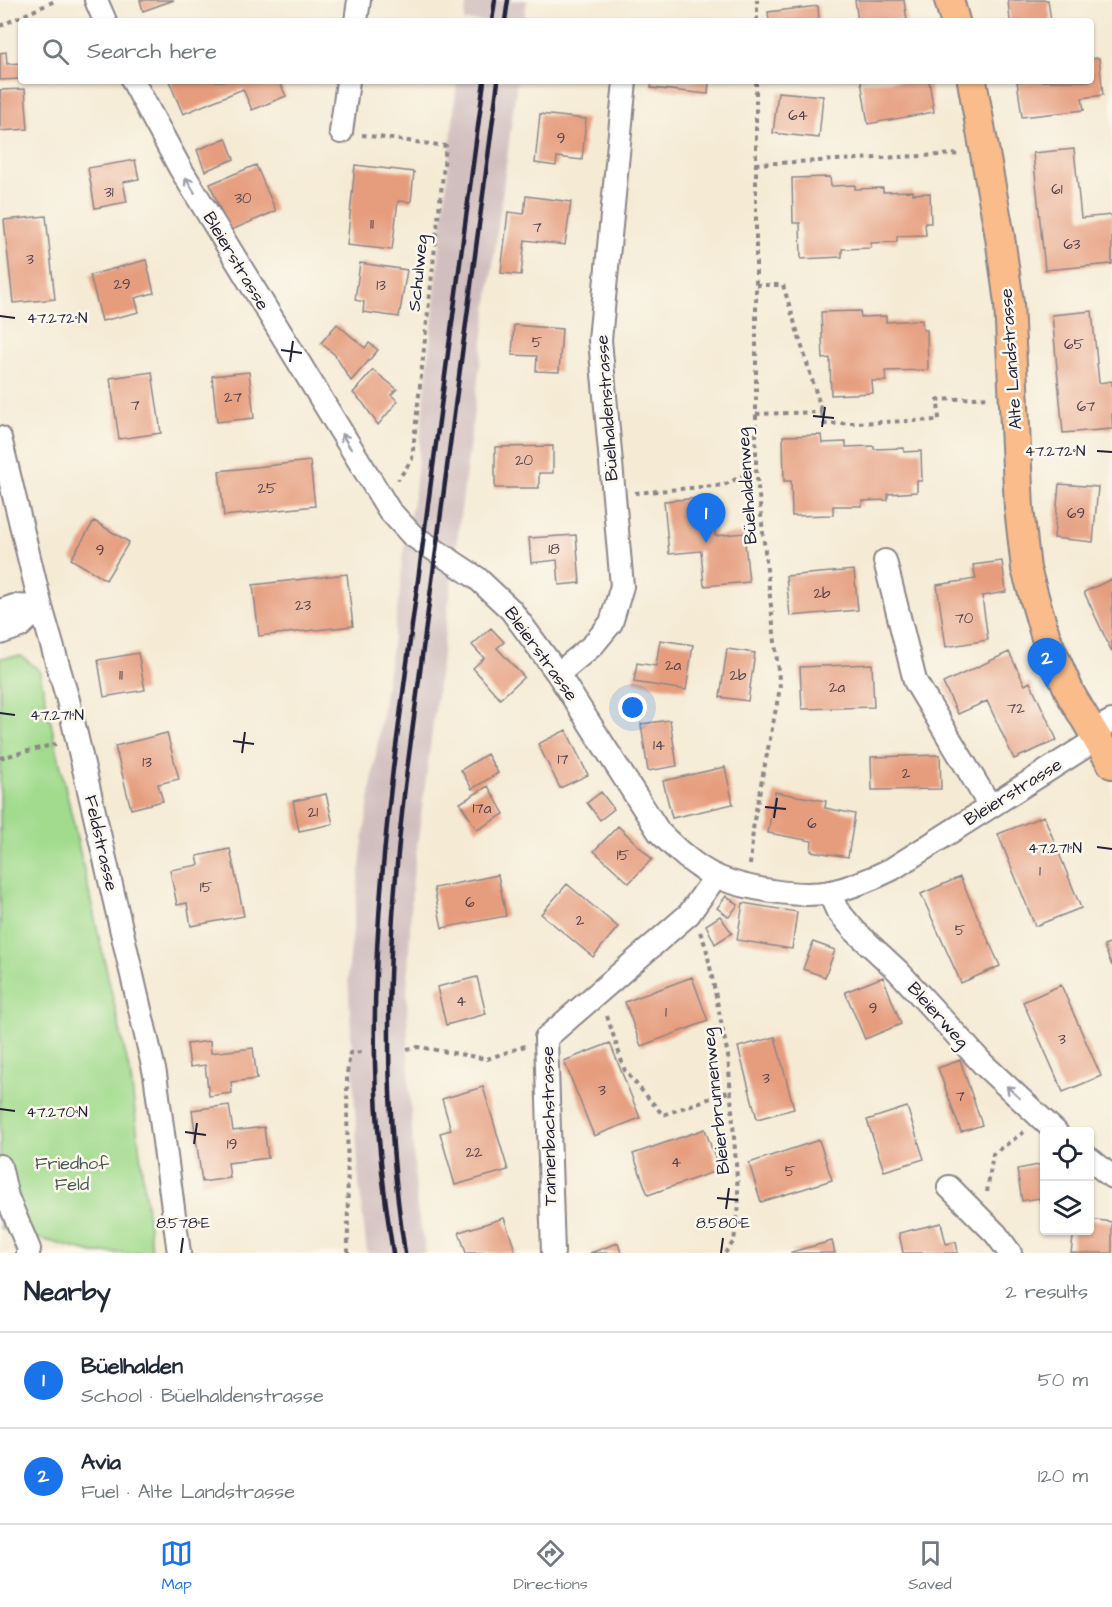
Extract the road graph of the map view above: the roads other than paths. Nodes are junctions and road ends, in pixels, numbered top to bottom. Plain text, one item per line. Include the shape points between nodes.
1 (96, 0) edge
2 (358, 0) edge
3 (949, 0) edge
4 (104, 18) edge
5 (356, 18) edge
6 (954, 18) edge
7 (136, 84) edge
8 (348, 84) edge
9 (625, 84) edge
10 (973, 84) edge
11 (341, 132) road end
12 (0, 438) edge
13 (885, 561) dead end
14 (41, 608) junction
15 (0, 611) edge
16 (0, 633) edge
17 (558, 674) junction
18 (1100, 730) edge
19 (1112, 764) edge
20 (990, 806) junction
21 (716, 876) junction
22 (829, 892) junction
23 (1049, 1126) edge
24 (1094, 1163) edge
25 (0, 1166) edge
26 (1112, 1177) edge
27 (949, 1187) dead end
28 (28, 1253) edge
29 (179, 1253) edge
30 (554, 1253) edge
31 (1010, 1253) edge

1 - 4 street
2 - 5 street
3 - 6 main road
17 -> 7 street, Bleierstrasse via 511,610 477,578 412,535 389,510 180,168
8 - 11 street
9 - 17 street, Büelhaldenstrasse via 600,340 622,586 611,624
10 - 18 main road, Alte Landstrasse via 1009,303 1019,508 1026,569 1046,638 1071,695
12 - 14 street, Feldstrasse
13 - 20 street via 915,681
14 - 15 street via 14,606
14 - 16 street via 20,626
14 - 29 street, Feldstrasse via 68,700 155,1074
17 - 21 street, Bleierstrasse via 659,832 676,850
18 - 19 main road, Alte Landstrasse
18 - 20 street, Bleierstrasse
20 - 22 street, Bleierstrasse via 892,869 868,881
21 - 22 street, Bleierstrasse via 785,893
21 - 30 street, Tannenbachstrasse via 689,914 546,1038
23 -> 22 street, Bleierweg via 983,1064 898,971 855,931 837,910
24 - 26 street
25 - 28 street
27 - 31 street

